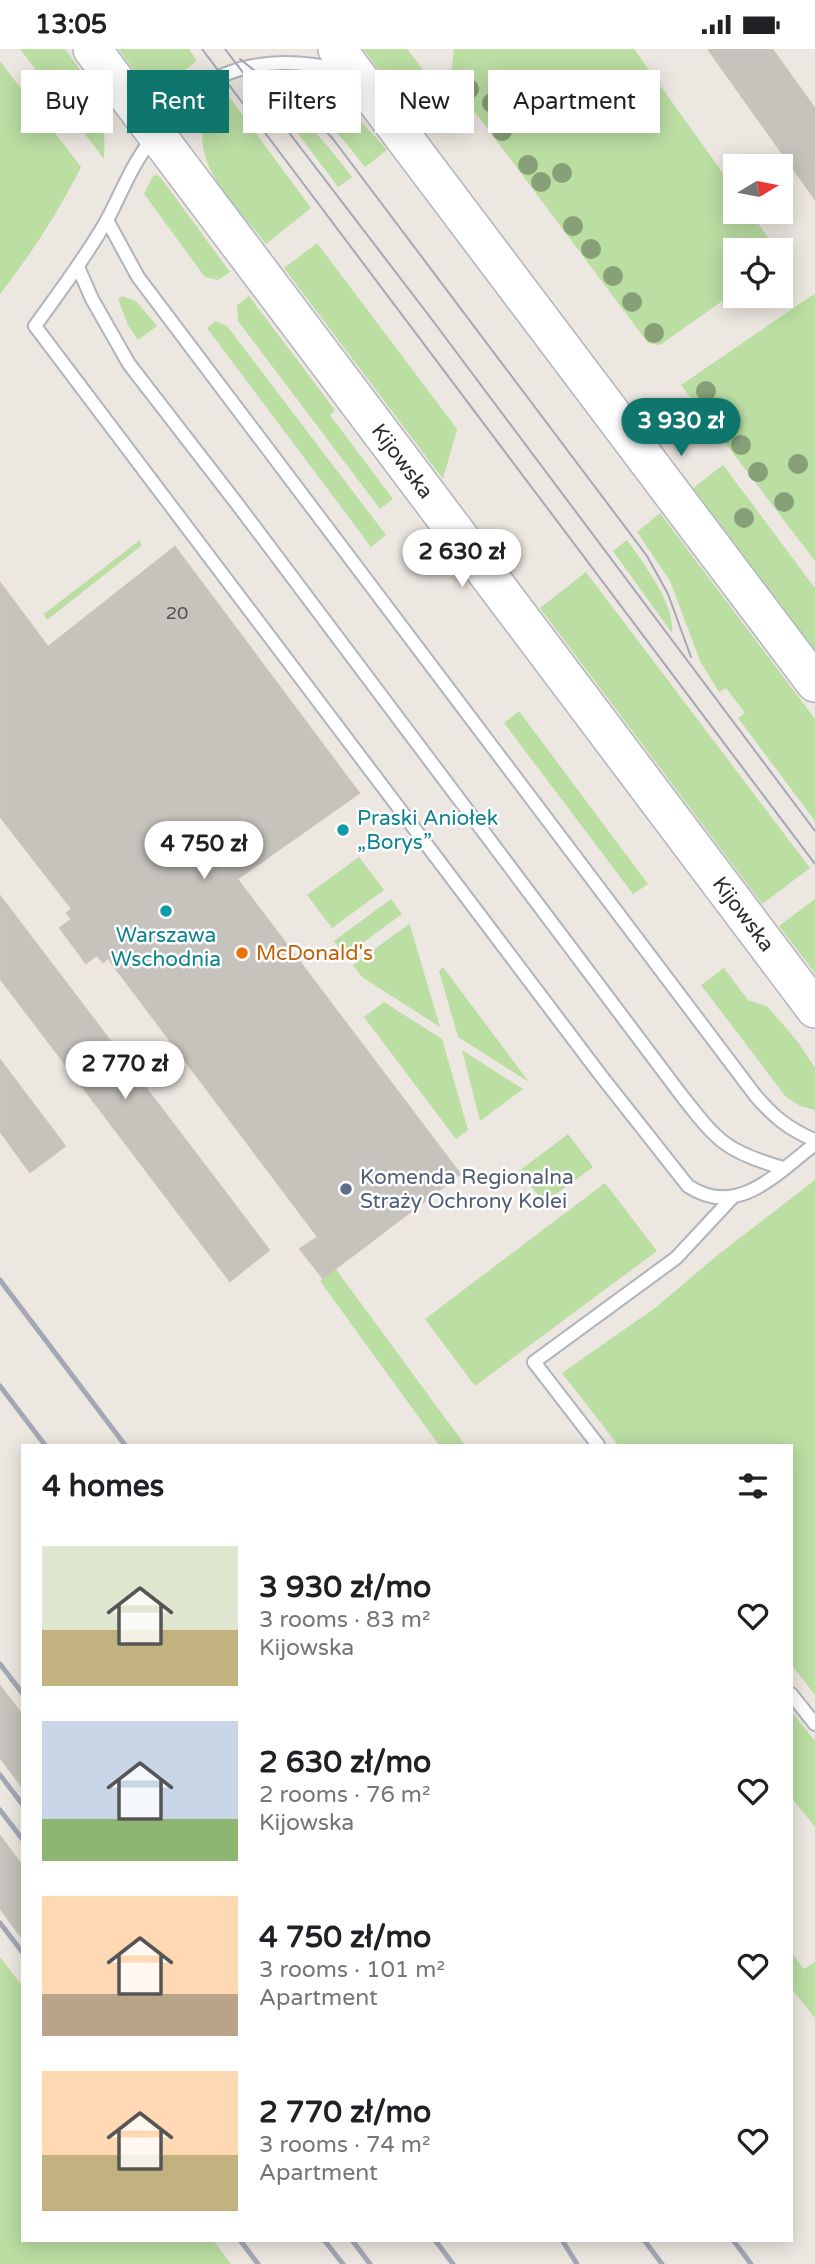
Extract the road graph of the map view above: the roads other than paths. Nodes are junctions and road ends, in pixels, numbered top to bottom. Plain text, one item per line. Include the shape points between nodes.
1 (92, 49) edge
2 (346, 61) edge
3 (156, 134) junction
4 (107, 220) junction
5 (78, 267) junction
6 (815, 683) edge
7 (815, 1009) edge
8 (815, 1142) edge
9 (783, 1168) junction
10 (731, 1199) junction
11 (597, 1444) edge
12 (793, 1696) edge
13 (815, 1724) edge

1 - 3 street, Kijowska
2 - 3 lane via 276,60 247,66 198,90
2 - 6 street
3 - 4 lane
3 - 7 street, Kijowska
4 - 5 lane
4 - 8 lane via 138,277 747,1084 771,1114
5 - 9 lane via 130,364 679,1091 721,1142 750,1159
5 - 10 lane via 35,326 679,1176 699,1194
8 - 9 lane
9 - 10 lane via 751,1193
10 - 11 lane via 676,1258 534,1362
12 - 13 lane

